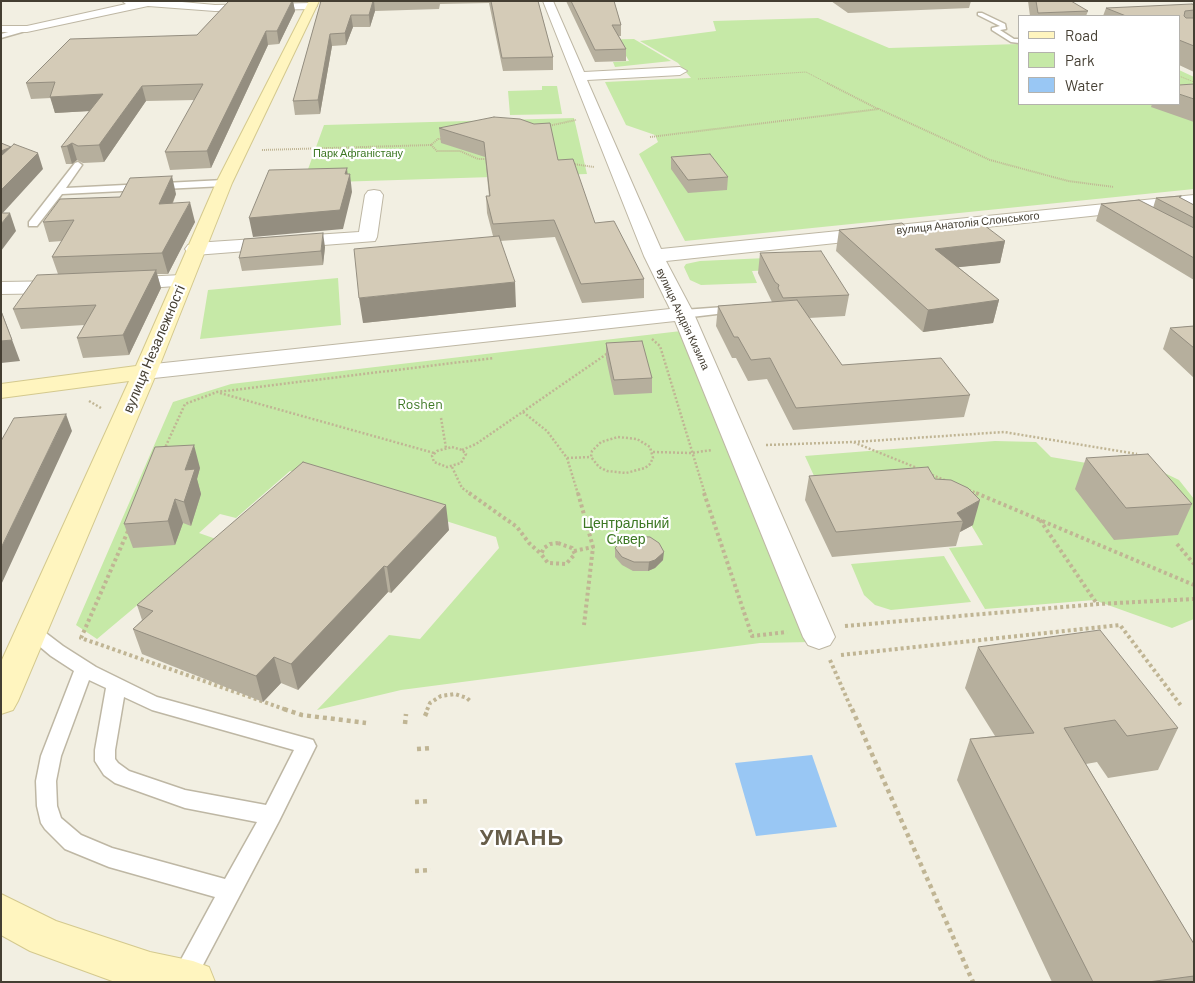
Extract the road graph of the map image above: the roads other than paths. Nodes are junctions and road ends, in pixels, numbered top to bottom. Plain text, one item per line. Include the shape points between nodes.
1 (127, 1) edge
2 (548, 1) edge
3 (146, 3) junction
4 (313, 3) edge
5 (980, 14) dead end
6 (27, 29) junction
7 (1, 30) edge
8 (1, 36) edge
9 (1018, 41) edge
10 (680, 71) dead end
11 (579, 76) junction
12 (78, 165) edge
13 (224, 183) junction
14 (59, 191) junction
15 (374, 194) dead end
16 (1194, 200) edge
17 (33, 224) dead end
18 (195, 249) junction
19 (654, 256) junction
20 (182, 281) junction
21 (1, 288) edge
22 (750, 308) edge
23 (682, 314) junction
24 (145, 372) junction
25 (1, 391) edge
26 (32, 631) junction
27 (818, 633) road end
28 (84, 668) junction
29 (116, 686) junction
30 (1, 701) edge
31 (272, 815) junction
32 (231, 891) junction
33 (1, 914) edge
34 (188, 981) edge

1 - 3 street
2 - 11 street, вулиця Андрія Кизила
3 - 4 street via 215,8
3 - 6 street
4 - 13 main road, вулиця Незалежності
5 - 9 lane via 1003,25 1004,28 994,29
6 - 7 street
6 - 8 lane
10 - 11 street
11 - 19 street, вулиця Андрія Кизила
12 - 14 lane
13 - 14 lane
13 - 18 main road, вулиця Незалежності
14 - 17 lane
15 - 18 street via 368,237
16 - 19 street, вулиця Анатолія Слонського via 1133,211
18 - 20 main road, вулиця Незалежності
19 - 23 street, вулиця Андрія Кизила
20 - 21 street
20 - 24 main road, вулиця Незалежності
22 - 23 lane
23 - 24 street
23 - 27 street, вулиця Андрія Кизила
24 - 25 main road
24 - 26 main road, вулиця Незалежності
26 - 28 lane
26 - 30 main road, вулиця Незалежності
28 - 29 lane
28 - 32 lane via 49,764 47,806 52,823 73,842 109,857
29 - 31 lane via 105,750 105,761 111,769 122,777 185,798
29 - 31 lane via 152,703 306,746
31 - 32 lane
32 - 34 lane
33 - 34 main road via 45,937 150,972

